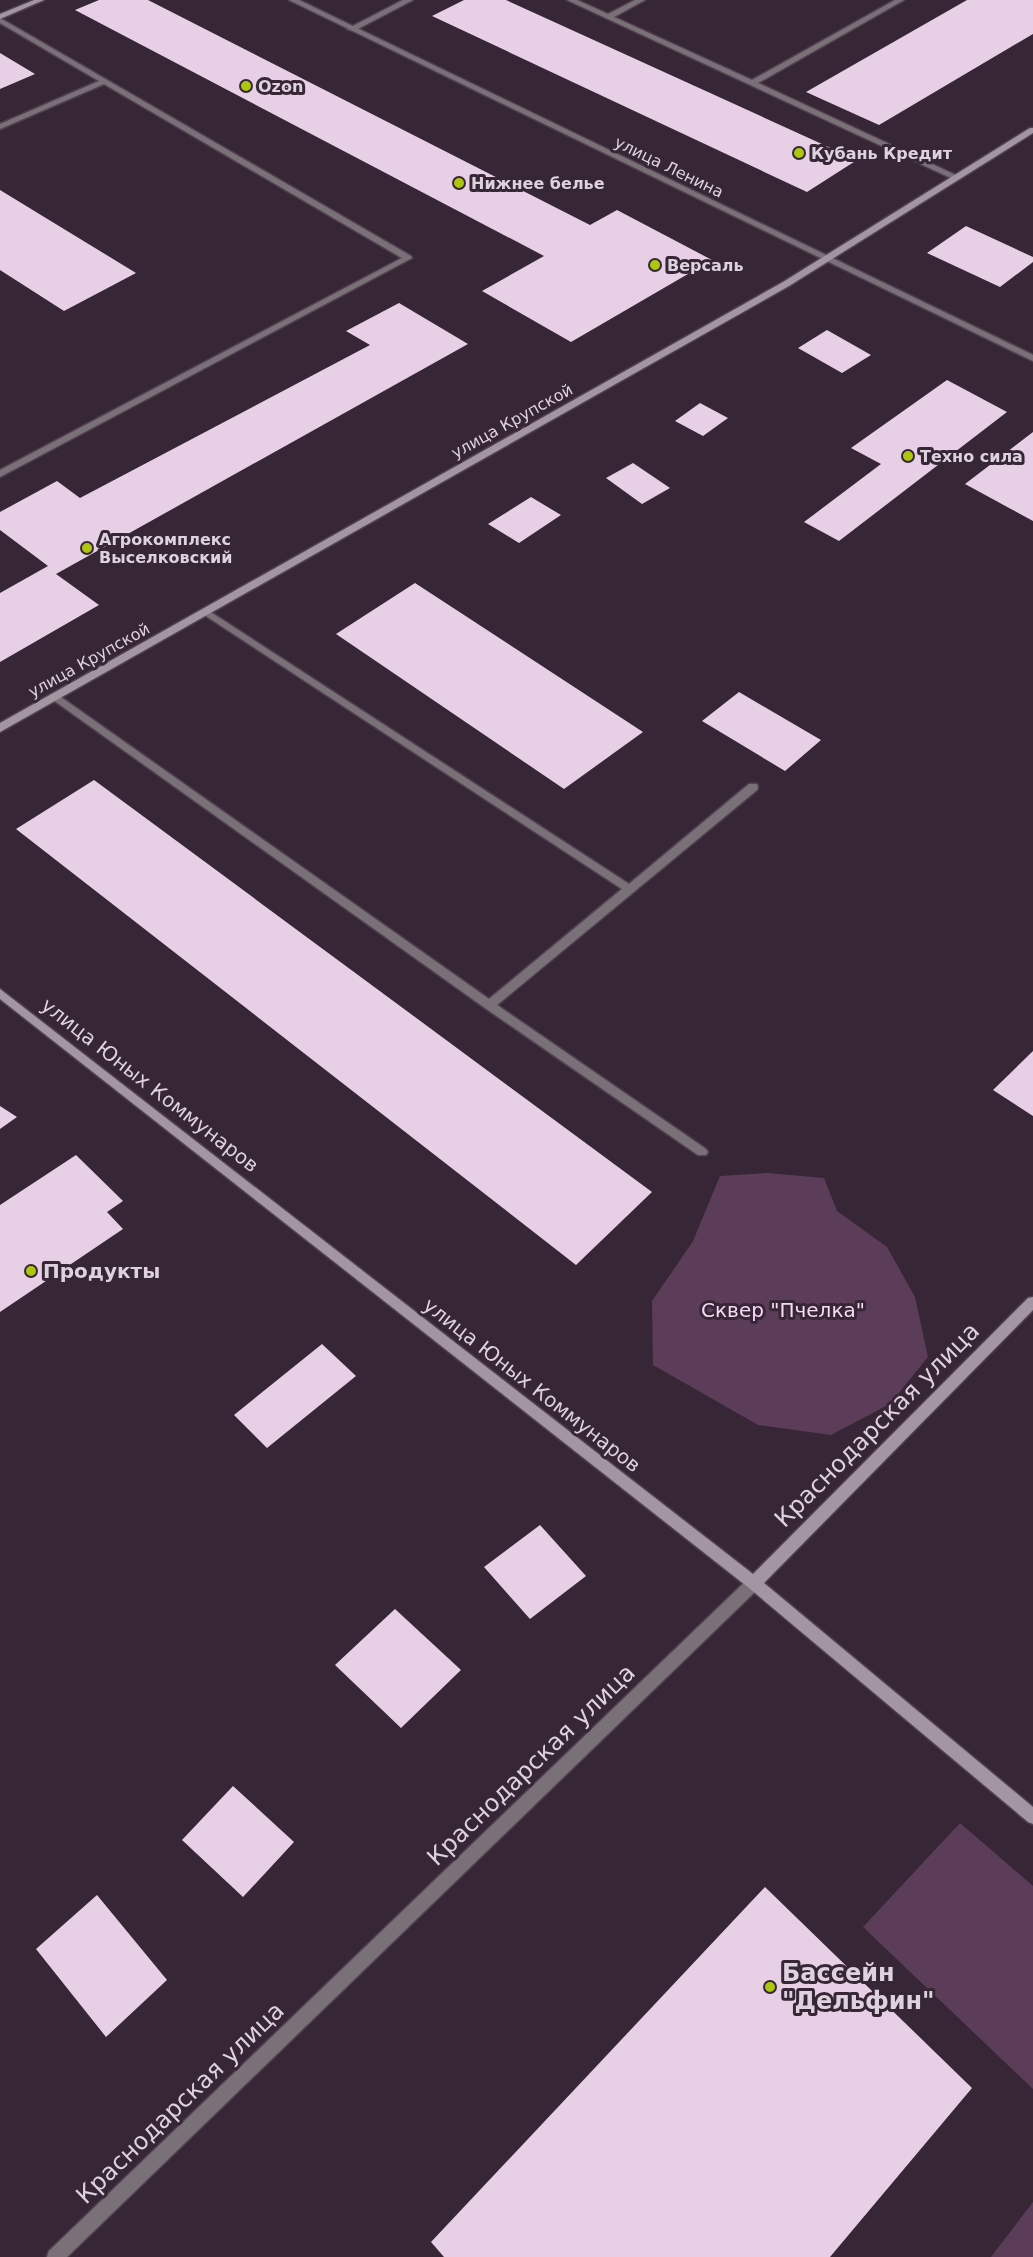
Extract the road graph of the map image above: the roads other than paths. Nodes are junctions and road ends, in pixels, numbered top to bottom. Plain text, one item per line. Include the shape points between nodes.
1 (40, 0) edge
2 (293, 0) edge
3 (409, 0) edge
4 (571, 0) edge
5 (641, 0) edge
6 (900, 0) edge
7 (608, 17) junction
8 (0, 19) edge
9 (351, 28) junction
10 (104, 81) junction
11 (752, 83) junction
12 (0, 127) edge
13 (1033, 130) edge
14 (956, 177) junction
15 (824, 259) junction
16 (1033, 358) edge
17 (0, 474) edge
18 (206, 612) junction
19 (54, 697) junction
20 (0, 728) edge
21 (753, 787) dead end
22 (629, 889) junction
23 (0, 993) edge
24 (489, 1005) junction
25 (702, 1152) dead end
26 (1033, 1302) edge
27 (754, 1583) junction
28 (1033, 1817) edge
29 (55, 2257) edge

1 - 8 street
2 - 9 street, улица Ленина
3 - 9 street
4 - 7 street
5 - 7 street
6 - 11 street
7 - 11 street
8 - 10 street
9 - 15 street, улица Ленина
10 - 12 street
10 - 17 street via 408,258
11 - 14 street
13 - 14 street, улица Крупской
14 - 15 street, улица Крупской
15 - 16 street, улица Ленина
15 - 18 street, улица Крупской
18 - 19 street, улица Крупской
18 - 22 street
19 - 20 street, улица Крупской
19 - 24 street
21 - 22 street
22 - 24 street
23 - 27 street, улица Юных Коммунаров
24 - 25 street
26 - 27 street, Краснодарская улица
27 - 28 street, улица Юных Коммунаров
27 - 29 street, Краснодарская улица

